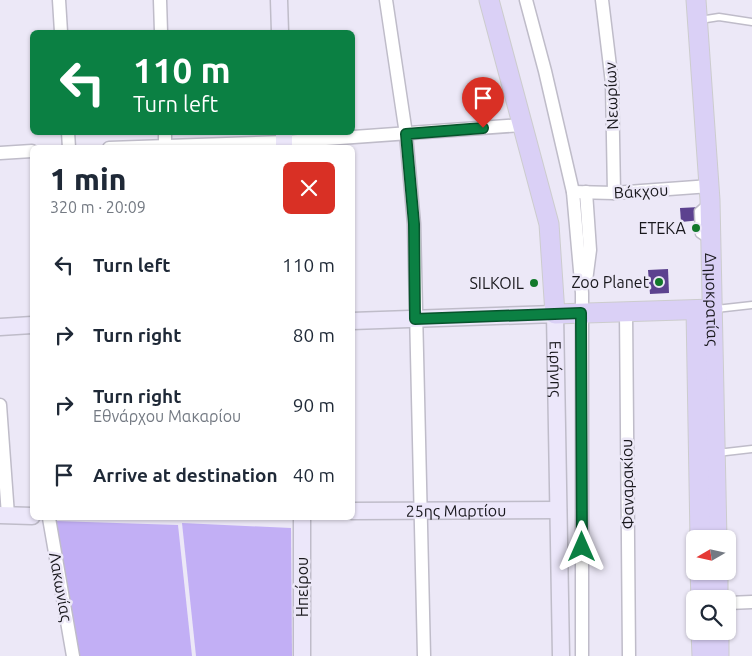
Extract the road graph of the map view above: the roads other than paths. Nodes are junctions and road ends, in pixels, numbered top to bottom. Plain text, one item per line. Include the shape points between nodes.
1 (59, 0) edge
2 (160, 0) edge
3 (279, 0) edge
4 (386, 0) edge
5 (489, 0) edge
6 (526, 0) edge
7 (602, 0) edge
8 (696, 0) edge
9 (698, 20) junction
10 (752, 22) edge
11 (61, 30) edge
12 (161, 30) edge
13 (280, 30) edge
14 (522, 125) junction
15 (406, 134) junction
16 (284, 141) edge
17 (205, 145) edge
18 (30, 151) edge
19 (0, 153) edge
20 (580, 192) junction
21 (614, 193) junction
22 (710, 193) junction
23 (752, 305) edge
24 (704, 309) junction
25 (626, 312) junction
26 (581, 313) junction
27 (555, 314) junction
28 (415, 319) junction
29 (355, 321) edge
30 (30, 325) edge
31 (0, 326) edge
32 (0, 405) edge
33 (752, 449) edge
34 (716, 453) junction
35 (558, 510) junction
36 (355, 512) edge
37 (421, 512) junction
38 (4, 515) edge
39 (30, 516) edge
40 (48, 520) edge
41 (302, 520) edge
42 (700, 530) edge
43 (717, 530) edge
44 (752, 602) edge
45 (736, 603) edge
46 (701, 640) edge
47 (719, 640) edge
48 (73, 656) edge
49 (302, 656) edge
50 (424, 656) edge
51 (561, 656) edge
52 (582, 656) edge
53 (630, 656) edge
54 (702, 656) edge
55 (719, 656) edge

1 - 11 street
2 - 12 street
3 - 13 street
4 - 15 street
5 - 14 main road, Ειρήνης
6 - 20 street
7 - 21 street, Νεωρίων via 612,83
8 - 9 main road, Δημοκρατίας
9 - 10 lane via 719,17
9 - 22 main road, Δημοκρατίας
14 - 15 street
14 - 27 main road, Ειρήνης via 549,224
15 - 16 street
15 - 28 street via 414,224
16 - 17 street
18 - 19 street
20 - 21 street, Βάκχου
20 - 26 street via 590,250
21 - 22 street, Βάκχου
22 - 24 main road, Δημοκρατίας via 711,242
23 - 24 lane
24 - 25 main road
24 - 34 main road, Δημοκρατίας
24 - 42 main road, Δημοκρατίας
25 - 26 main road
25 - 53 street, Φαναρακίου
26 - 27 main road
26 - 52 street
27 - 28 street
27 - 35 street, Ειρήνης
28 - 29 street
28 - 37 street
30 - 31 street
32 - 38 street
33 - 34 lane
34 - 43 main road, Δημοκρατίας
35 - 37 street, 25ης Μαρτίου
35 - 51 street, Ειρήνης
36 - 37 street, 25ης Μαρτίου
37 - 50 street
38 - 39 street
40 - 48 street, Λακωνίας
41 - 49 street, Ηπείρου
44 - 45 street
46 - 54 main road
47 - 55 main road

